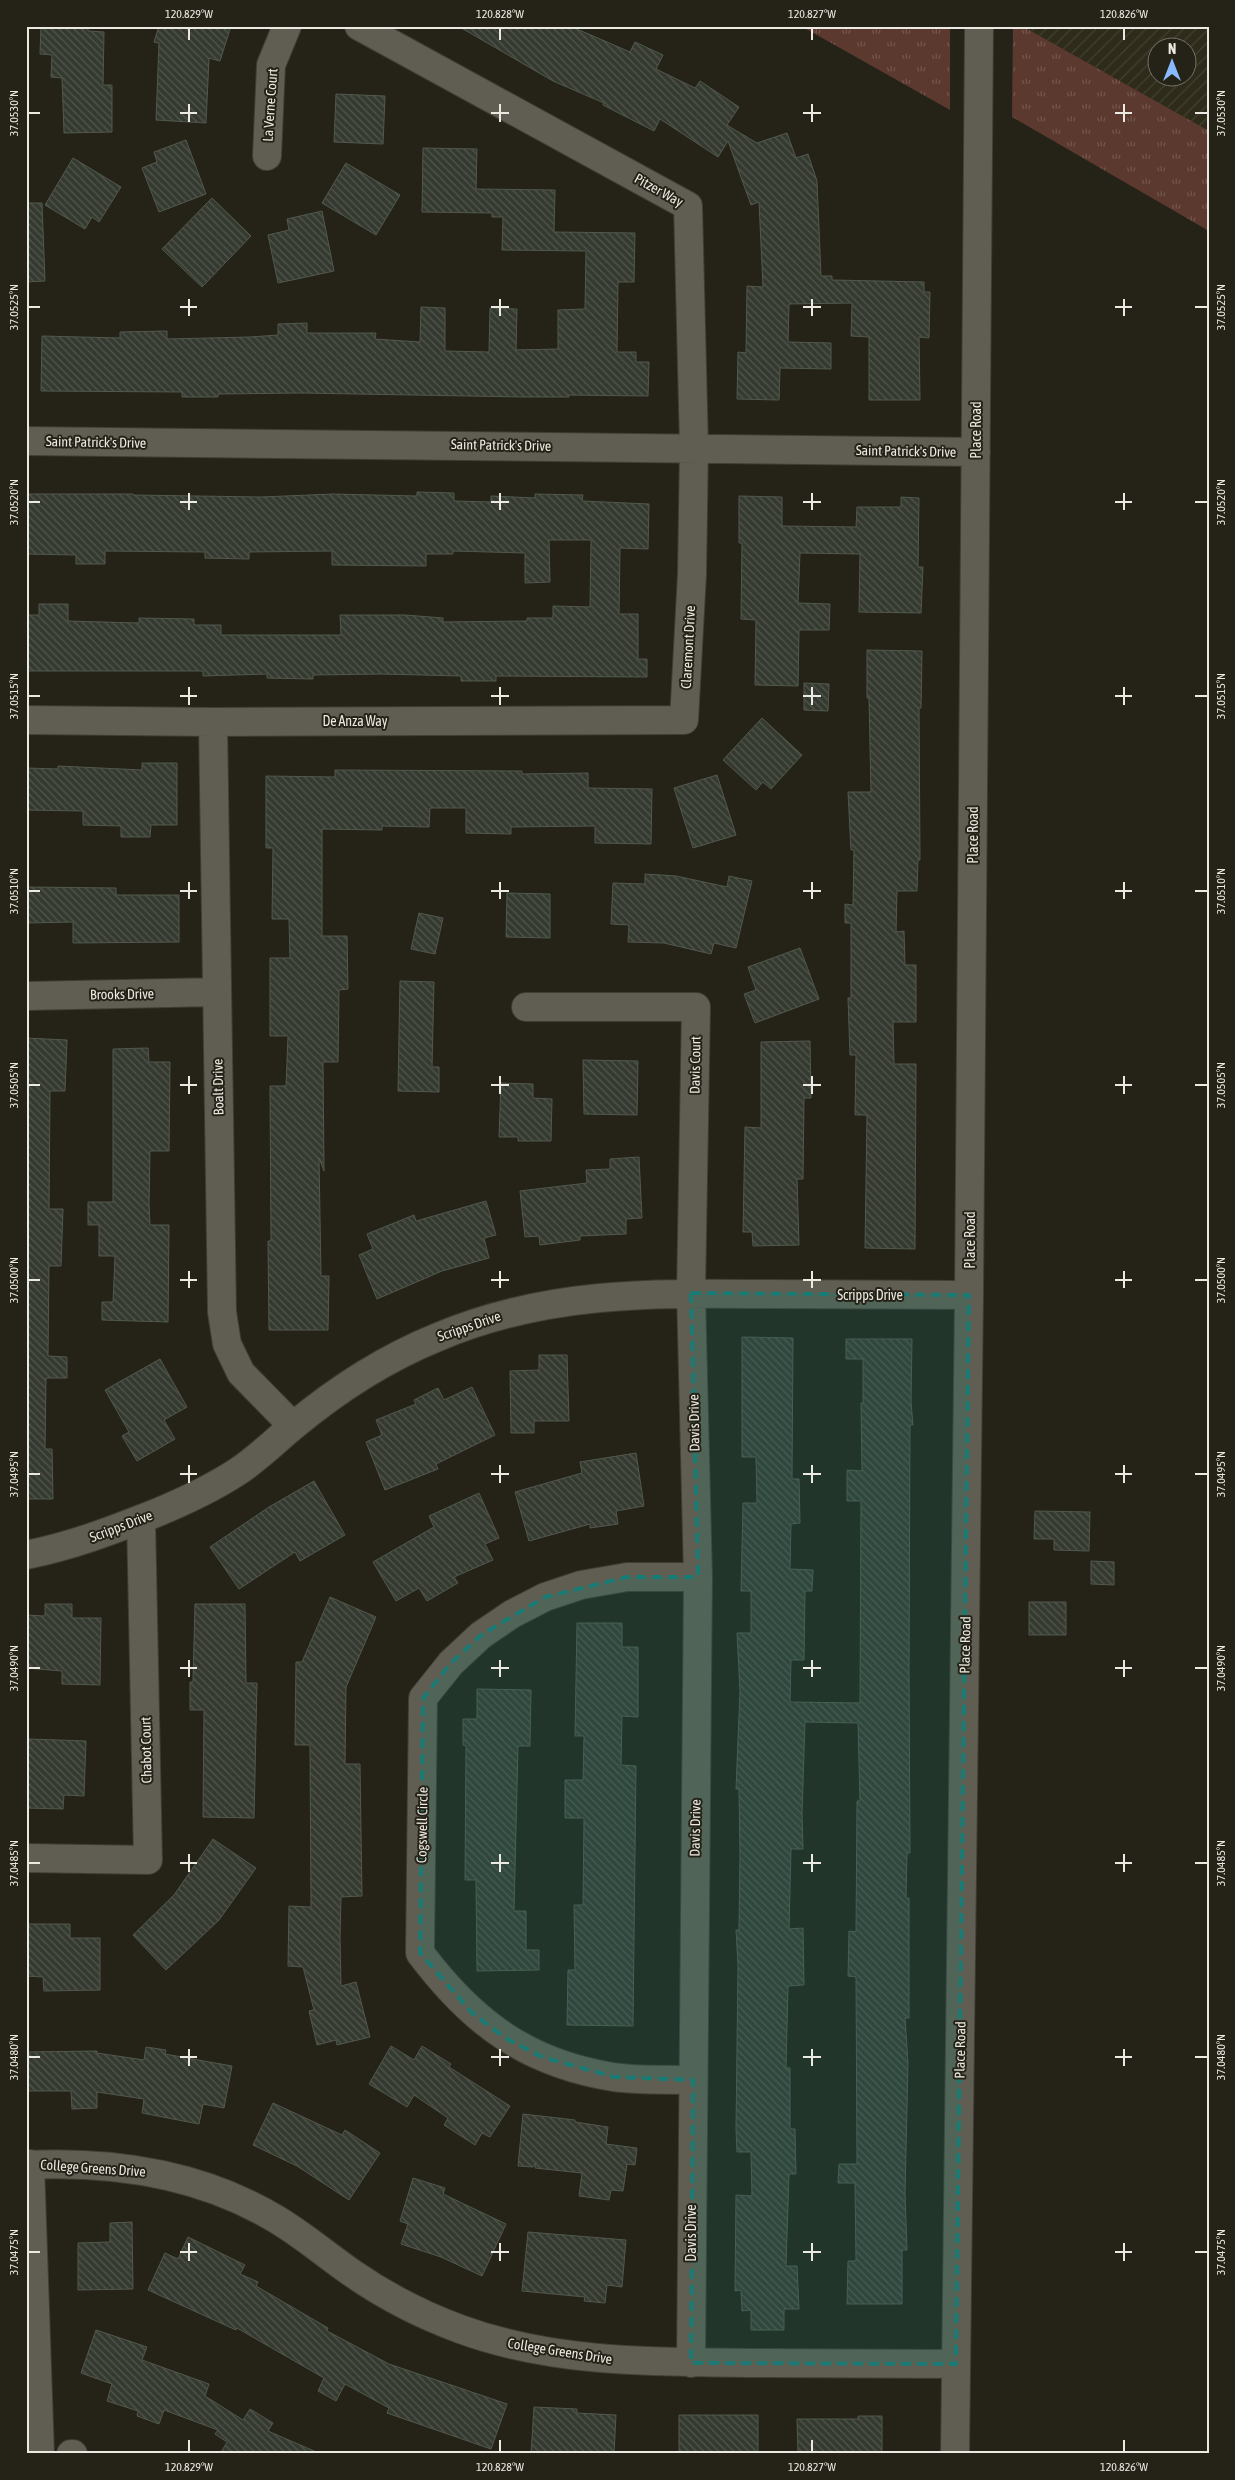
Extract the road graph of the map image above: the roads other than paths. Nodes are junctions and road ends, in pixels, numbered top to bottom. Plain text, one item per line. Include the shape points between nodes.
1 (287, 26) edge
2 (359, 26) edge
3 (979, 26) edge
4 (267, 156) dead end
5 (26, 441) edge
6 (694, 447) junction
7 (976, 452) junction
8 (692, 574) joint
9 (26, 720) edge
10 (684, 720) joint
11 (213, 722) junction
12 (217, 992) junction
13 (26, 996) edge
14 (526, 1007) dead end
15 (691, 1293) junction
16 (969, 1296) junction
17 (293, 1426) junction
18 (142, 1519) junction
19 (26, 1555) edge
20 (698, 1578) junction
21 (26, 1858) edge
22 (693, 2080) junction
23 (28, 2164) edge
24 (691, 2363) junction
25 (956, 2364) junction
26 (40, 2454) edge
27 (955, 2454) edge

1 - 4 street, La Verne Court via 271,65
2 - 6 street, Pitzer Way via 688,206
3 - 7 street, Place Road
5 - 6 street, Saint Patrick's Drive
6 - 7 street, Saint Patrick's Drive
6 - 8 street, Pitzer Way
7 - 16 street, Place Road
8 - 10 street, Claremont Drive
9 - 11 street, De Anza Way
10 - 11 street, De Anza Way
11 - 12 street, Boalt Drive
12 - 13 street, Brooks Drive
12 - 17 street, Boalt Drive via 222,1312 227,1344 241,1373
14 - 15 street, Davis Court via 696,1007
15 - 16 street, Scripps Drive
15 - 17 street, Scripps Drive via 576,1299 484,1320 437,1337 392,1360 354,1382
15 - 20 street, Davis Drive
16 - 25 street, Place Road
17 - 18 street, Scripps Drive via 247,1465 209,1490
18 - 19 street, Scripps Drive via 95,1537
18 - 21 street, Chabot Court via 148,1860
20 - 22 street, Davis Drive
20 - 22 street, Cogswell Circle via 627,1578 581,1585 546,1597 481,1635 451,1663 423,1698 420,1953 445,1986 472,2013 505,2038 542,2057 614,2077
22 - 24 street, Davis Drive
23 - 24 street, College Greens Drive via 74,2164 161,2173 211,2188 274,2218 391,2298 461,2329 510,2344 560,2354
23 - 26 street
24 - 25 street, College Greens Drive
25 - 27 street, Place Road

